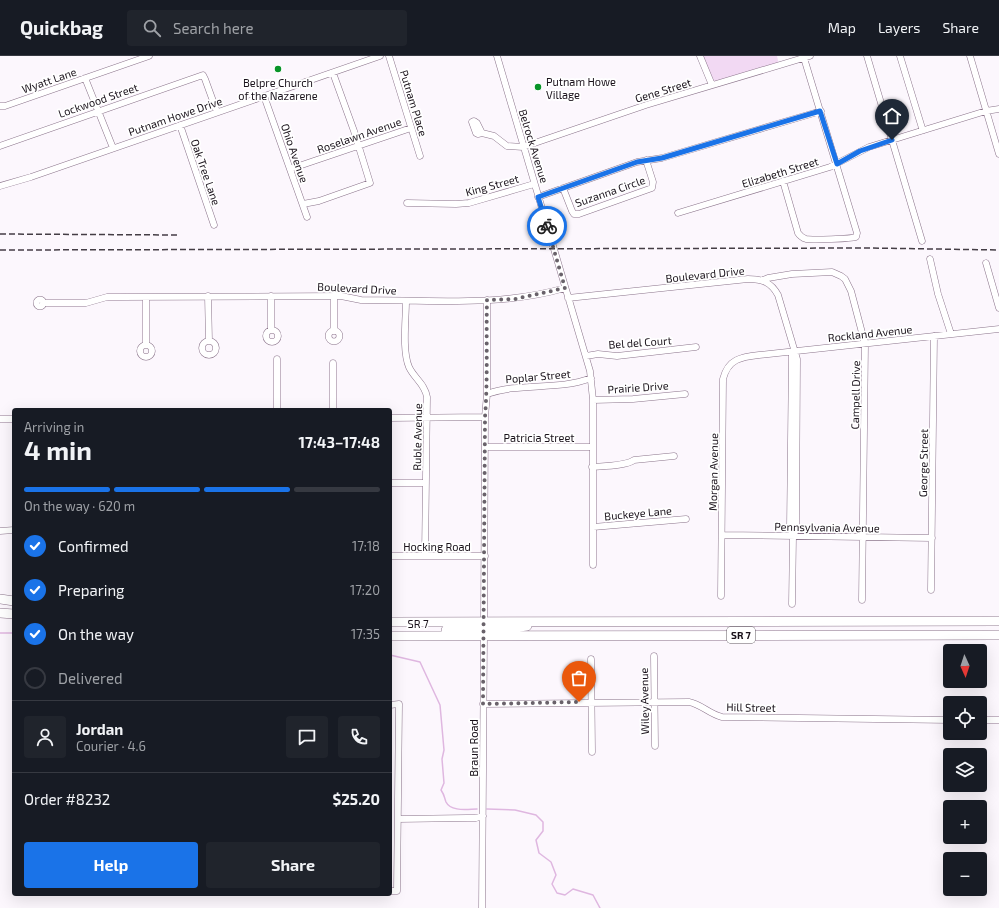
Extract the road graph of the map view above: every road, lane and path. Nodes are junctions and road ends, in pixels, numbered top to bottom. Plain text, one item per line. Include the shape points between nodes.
1 (149, 56) edge
2 (380, 56) edge
3 (389, 56) edge
4 (496, 56) edge
5 (700, 56) edge
6 (867, 56) edge
7 (900, 56) edge
8 (970, 56) edge
9 (807, 57) edge
10 (333, 72) junction
11 (85, 78) junction
12 (712, 85) junction
13 (264, 96) junction
14 (0, 106) edge
15 (999, 109) edge
16 (98, 111) junction
17 (820, 111) junction
18 (986, 111) junction
19 (216, 112) junction
20 (180, 125) junction
21 (411, 128) junction
22 (924, 130) junction
23 (482, 133) dead end
24 (892, 140) junction
25 (0, 146) edge
26 (358, 146) junction
27 (523, 147) junction
28 (113, 148) junction
29 (999, 154) edge
30 (420, 156) dead end
31 (646, 160) junction
32 (837, 164) junction
33 (290, 169) junction
34 (784, 181) junction
35 (534, 184) junction
36 (0, 186) edge
37 (563, 188) junction
38 (538, 197) junction
39 (406, 203) dead end
40 (303, 204) junction
41 (678, 213) dead end
42 (307, 217) dead end
43 (214, 225) dead end
44 (922, 241) dead end
45 (930, 259) dead end
46 (986, 263) dead end
47 (763, 280) junction
48 (565, 288) junction
49 (208, 296) junction
50 (271, 296) junction
51 (334, 296) junction
52 (146, 297) junction
53 (568, 298) junction
54 (487, 300) junction
55 (406, 301) junction
56 (43, 304) dead end
57 (999, 308) edge
58 (999, 329) edge
59 (271, 330) dead end
60 (334, 331) dead end
61 (951, 334) junction
62 (934, 336) junction
63 (209, 341) dead end
64 (865, 344) junction
65 (146, 345) dead end
66 (696, 347) dead end
67 (795, 352) junction
68 (586, 356) junction
69 (742, 357) joint
70 (277, 359) dead end
71 (333, 363) dead end
72 (591, 378) junction
73 (487, 394) junction
74 (685, 394) dead end
75 (593, 400) junction
76 (277, 408) edge
77 (333, 408) edge
78 (485, 417) junction
79 (392, 418) edge
80 (427, 418) junction
81 (0, 419) edge
82 (12, 419) edge
83 (592, 447) junction
84 (485, 448) junction
85 (674, 456) dead end
86 (592, 467) junction
87 (392, 483) edge
88 (426, 483) junction
89 (686, 519) dead end
90 (593, 527) junction
91 (12, 530) edge
92 (0, 531) edge
93 (722, 535) junction
94 (793, 536) junction
95 (864, 537) junction
96 (932, 538) junction
97 (392, 556) edge
98 (425, 556) junction
99 (485, 556) junction
100 (594, 565) dead end
101 (931, 590) dead end
102 (720, 596) dead end
103 (0, 599) edge
104 (862, 600) dead end
105 (12, 601) edge
106 (792, 604) dead end
107 (0, 613) edge
108 (12, 614) edge
109 (999, 621) edge
110 (392, 622) edge
111 (484, 628) junction
112 (999, 635) edge
113 (392, 636) edge
114 (654, 656) dead end
115 (591, 659) dead end
116 (591, 702) junction
117 (654, 702) junction
118 (392, 704) edge
119 (483, 704) junction
120 (943, 720) edge
121 (987, 720) edge
122 (999, 720) edge
123 (655, 746) dead end
124 (592, 752) dead end
125 (483, 816) junction
126 (398, 818) junction
127 (392, 891) edge
128 (482, 908) edge

1 - 11 street, Wyatt Lane
2 - 10 street, Putnam Howe Drive
3 - 21 street, Putnam Place
4 - 27 street, Belrock Avenue
5 - 12 street
6 - 24 street
7 - 22 street
8 - 18 street
9 - 12 street, Gene Street
9 - 17 street
10 - 13 street, Putnam Howe Drive
10 - 26 street
11 - 14 street, Wyatt Lane
11 - 16 street
12 - 27 street, Gene Street
13 - 19 street, Putnam Howe Drive
13 - 33 street, Ohio Avenue
15 - 18 street, Elizabeth Street
16 - 19 street, Lockwood Street via 203,75
16 - 25 street, Lockwood Street
16 - 28 street
17 - 31 street via 662,158
17 - 32 street
18 - 22 street, Elizabeth Street
18 - 29 street
19 - 20 street, Putnam Howe Drive
20 - 28 street, Putnam Howe Drive
20 - 43 street, Oak Tree Lane
21 - 26 street, Roselawn Avenue
21 - 30 street, Putnam Place
22 - 24 street, Elizabeth Street
23 - 27 street via 494,136 507,146
24 - 32 street, Elizabeth Street via 860,151
24 - 44 street
26 - 33 street, Roselawn Avenue
26 - 40 street via 369,184
27 - 35 street, Belrock Avenue
28 - 36 street, Putnam Howe Drive
31 - 37 street
31 - 37 street, Suzanna Circle via 652,188 579,214 572,211
32 - 34 street, Elizabeth Street
32 - 34 street via 856,237 802,237 798,233
33 - 40 street, Ohio Avenue
34 - 41 street, Elizabeth Street
35 - 38 street, Belrock Avenue
35 - 39 street, King Street via 469,203
37 - 38 street
38 - 48 street, Belrock Avenue
40 - 42 street, Ohio Avenue
45 - 61 street
46 - 57 street
47 - 53 street, Boulevard Drive via 748,279
47 - 64 street, Campell Drive via 804,273 825,272 841,276 847,282
47 - 67 street via 772,286 778,295
48 - 53 street, Belrock Avenue
48 - 54 street, Boulevard Drive via 515,299
49 - 50 street, Boulevard Drive
49 - 52 street, Boulevard Drive
49 - 63 street
50 - 51 street, Boulevard Drive
50 - 59 street
51 - 55 street, Boulevard Drive via 360,300
51 - 60 street
52 - 56 street, Boulevard Drive via 107,297 86,304
52 - 65 street
53 - 68 street
54 - 55 street, Boulevard Drive
54 - 73 street, Braun Road
55 - 80 street, Ruble Avenue via 407,361 427,394
58 - 61 street, Rockland Avenue
61 - 62 street, Rockland Avenue
62 - 64 street, Rockland Avenue
62 - 96 street, George Street
64 - 67 street, Rockland Avenue
64 - 95 street, Campell Drive
66 - 68 street, Bel del Court via 616,356
67 - 69 street, Rockland Avenue
67 - 94 street via 792,355 790,528
68 - 72 street
69 - 93 street, Morgan Avenue via 732,362 723,379
70 - 76 street
71 - 77 street
72 - 73 street, Poplar Street via 579,383 507,389
72 - 75 street
73 - 78 street, Braun Road
74 - 75 street, Prairie Drive
75 - 83 street
78 - 80 street
78 - 84 street, Braun Road
79 - 80 street
80 - 88 street, Ruble Avenue
81 - 82 street
83 - 84 street, Patricia Street
83 - 86 street
84 - 99 street, Braun Road
85 - 86 street
86 - 90 street
87 - 88 street
88 - 98 street, Ruble Avenue
89 - 90 street, Buckeye Lane
90 - 100 street
91 - 92 street
93 - 94 street, Pennsylvania Avenue
93 - 102 street, Morgan Avenue
94 - 95 street, Pennsylvania Avenue
94 - 106 street
95 - 96 street, Pennsylvania Avenue
95 - 104 street, Campell Drive
96 - 101 street, George Street
97 - 98 street, Hocking Road
98 - 99 street, Hocking Road
99 - 111 street, Braun Road
103 - 105 highway
107 - 108 highway
109 - 111 highway, SR 7 / SR 7 via 568,621
110 - 111 highway, SR 7 / SR 7
111 - 112 highway, SR 7 / SR 7
111 - 113 highway, SR 7 / SR 7
111 - 119 street, Braun Road
114 - 117 street, Wiley Avenue
115 - 116 street
116 - 117 street, Hill Street
116 - 119 street, Hill Street
116 - 124 street
117 - 120 street, Hill Street via 696,703 716,716 727,717
117 - 123 street, Wiley Avenue
118 - 126 street via 399,704
119 - 125 street, Braun Road
121 - 122 street
125 - 126 street
125 - 128 street, Braun Road
126 - 127 street via 397,891

